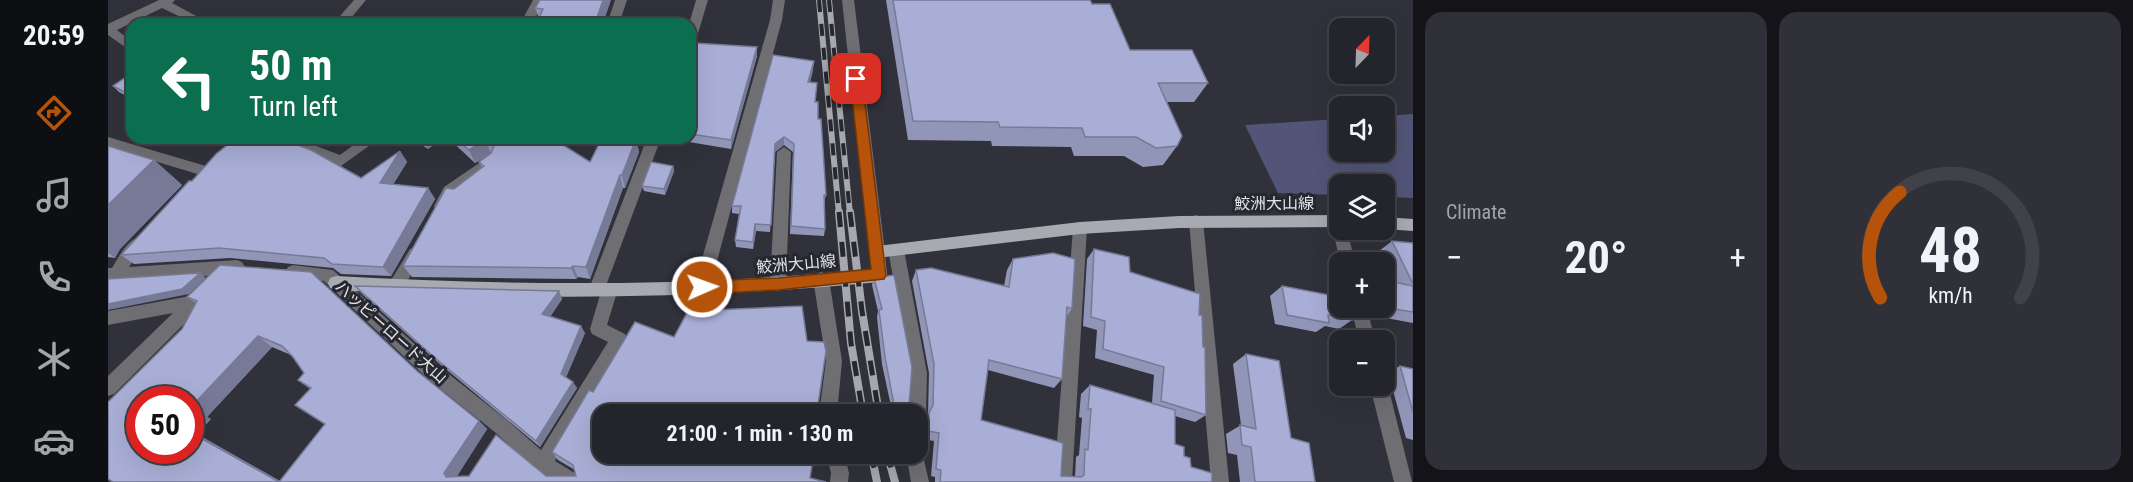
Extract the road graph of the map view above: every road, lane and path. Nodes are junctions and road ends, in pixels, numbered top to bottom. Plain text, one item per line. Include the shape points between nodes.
1 (143, 0) edge
2 (360, 0) edge
3 (539, 0) edge
4 (621, 0) edge
5 (702, 0) edge
6 (779, 0) edge
7 (848, 0) edge
8 (162, 3) edge
9 (131, 18) edge
10 (193, 18) edge
11 (344, 18) edge
12 (529, 18) edge
13 (615, 18) edge
14 (126, 20) edge
15 (696, 20) edge
16 (108, 29) edge
17 (126, 43) edge
18 (108, 142) edge
19 (297, 144) edge
20 (365, 144) edge
21 (648, 144) edge
22 (784, 152) dead end
23 (491, 160) edge
24 (204, 171) edge
25 (433, 220) edge
26 (1196, 221) junction
27 (1395, 224) edge
28 (1329, 225) edge
29 (1413, 225) edge
30 (1080, 228) junction
31 (150, 230) edge
32 (422, 239) edge
33 (896, 250) junction
34 (877, 252) junction
35 (230, 267) junction
36 (252, 268) edge
37 (273, 270) edge
38 (112, 275) edge
39 (821, 279) junction
40 (336, 283) junction
41 (778, 284) junction
42 (396, 287) junction
43 (702, 287) junction
44 (603, 289) junction
45 (195, 302) junction
46 (108, 318) edge
47 (108, 388) edge
48 (1382, 396) edge
49 (829, 404) edge
50 (917, 404) edge
51 (502, 427) junction
52 (490, 446) edge
53 (543, 464) junction
54 (838, 464) edge
55 (917, 464) edge
56 (570, 482) edge
57 (839, 482) edge
58 (920, 482) edge
59 (1063, 482) edge
60 (1220, 482) edge
61 (1403, 482) edge

1 - 8 street
2 - 11 street
3 - 12 street
4 - 13 street
5 - 15 street
6 - 43 street
7 - 34 street
8 - 9 street
8 - 10 street
14 - 16 street
16 - 17 street
18 - 24 street
19 - 20 street via 341,161
21 - 44 street
22 - 41 street
23 - 25 street via 449,191
26 - 28 main road, 鮫洲大山線
26 - 30 main road, 鮫洲大山線
26 - 60 street
27 - 29 main road
30 - 33 main road, 鮫洲大山線
30 - 59 street
31 - 38 street
32 - 42 street
33 - 34 main road, 鮫洲大山線
33 - 50 street via 919,373
34 - 39 main road, 鮫洲大山線 via 879,275
35 - 36 street
35 - 38 street
35 - 45 street
37 - 40 street, ハッピーロード大山 via 328,275
39 - 41 main road, 鮫洲大山線
39 - 49 street via 834,361
40 - 42 main road, 鮫洲大山線
40 - 51 street, ハッピーロード大山 via 434,373
41 - 43 main road, 鮫洲大山線
42 - 44 main road, 鮫洲大山線
43 - 44 main road, 鮫洲大山線
44 - 53 street via 598,329 619,339
45 - 46 street
45 - 47 street
48 - 61 street
51 - 52 street
51 - 53 street, ハッピーロード大山
53 - 56 street, ハッピーロード大山
54 - 57 street
55 - 58 street

